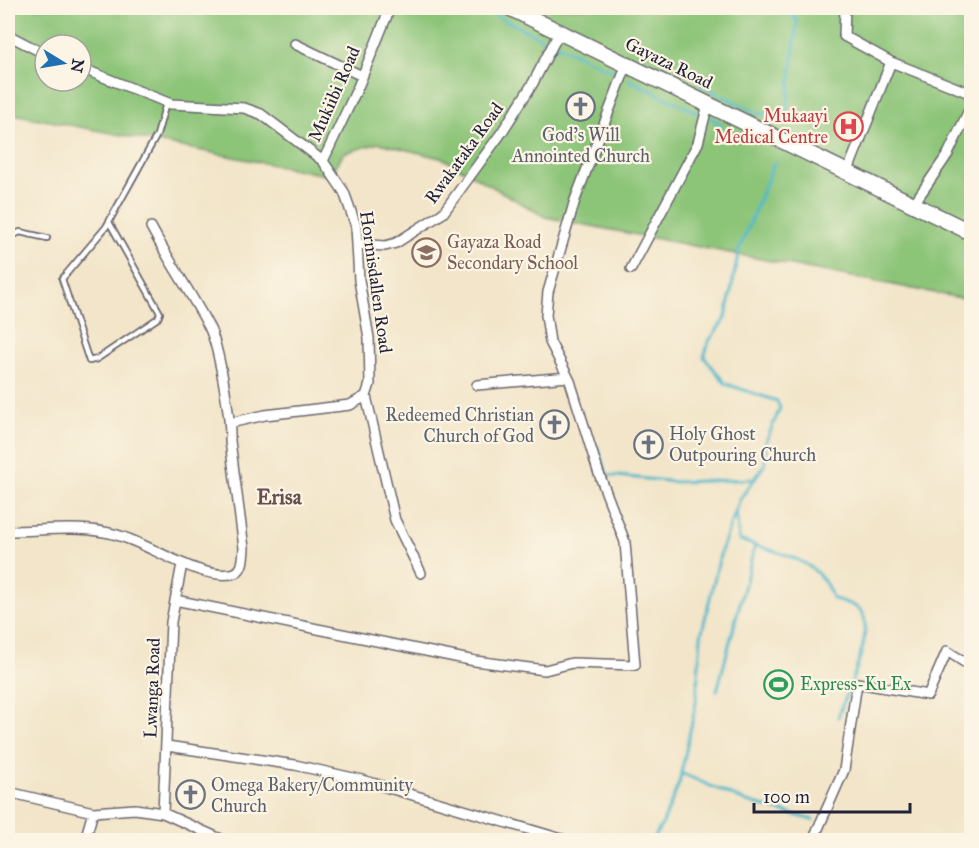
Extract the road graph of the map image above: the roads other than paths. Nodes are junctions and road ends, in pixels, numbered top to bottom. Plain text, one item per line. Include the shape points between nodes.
1 (390, 8) edge
2 (510, 8) edge
3 (845, 8) edge
4 (560, 31) junction
5 (8, 35) edge
6 (295, 44) dead end
7 (33, 48) edge
8 (891, 62) junction
9 (627, 63) junction
10 (93, 73) edge
11 (362, 76) junction
12 (972, 94) edge
13 (166, 103) junction
14 (708, 104) junction
15 (972, 104) edge
16 (323, 161) junction
17 (847, 173) junction
18 (913, 205) junction
19 (109, 222) junction
20 (151, 227) dead end
21 (972, 233) edge
22 (8, 238) edge
23 (47, 238) dead end
24 (357, 244) junction
25 (631, 269) dead end
26 (568, 376) junction
27 (477, 385) dead end
28 (366, 396) junction
29 (231, 423) junction
30 (8, 531) edge
31 (182, 564) junction
32 (421, 573) dead end
33 (174, 600) junction
34 (972, 667) edge
35 (167, 746) junction
36 (8, 792) edge
37 (93, 812) junction
38 (163, 813) junction
39 (85, 840) edge
40 (223, 840) edge
41 (565, 840) edge
42 (813, 840) edge

1 - 11 street, Mukiibi Road
2 - 4 main road, Gayaza Road
3 - 8 street via 844,36
4 - 9 main road, Gayaza Road
4 - 24 street, Rwakataka Road via 502,132 443,213 396,243
5 - 7 street
6 - 11 street
8 - 12 street
8 - 17 street
9 - 14 main road, Gayaza Road
9 - 26 street via 583,178 548,291 550,342
10 - 13 street, Hormisdallen Road
11 - 16 street, Mukiibi Road
13 - 16 street, Hormisdallen Road via 244,108 261,114
13 - 19 lane via 157,135
14 - 17 main road, Gayaza Road
14 - 25 street via 698,143
15 - 18 street via 948,154
16 - 24 street, Hormisdallen Road via 344,192 356,226
17 - 18 main road, Gayaza Road
18 - 21 main road, Gayaza Road
19 - 19 lane via 62,279 89,361 159,318 160,313
20 - 29 street via 210,329
22 - 23 lane via 20,232
24 - 28 street, Hormisdallen Road via 371,362
26 - 27 street
26 - 33 street via 625,542 635,665 572,663 545,670 476,661
28 - 29 street via 350,405
28 - 32 street via 395,520
29 - 31 street via 243,564 239,571 230,574
30 - 31 street via 55,528 105,532 137,541
31 - 33 street, Lwanga Road
33 - 35 street, Lwanga Road
34 - 42 street via 947,651 928,695 857,683 844,770
35 - 38 street, Lwanga Road
35 - 41 street via 295,765 362,780
36 - 37 street
37 - 38 street via 135,809
37 - 39 street
38 - 40 street

